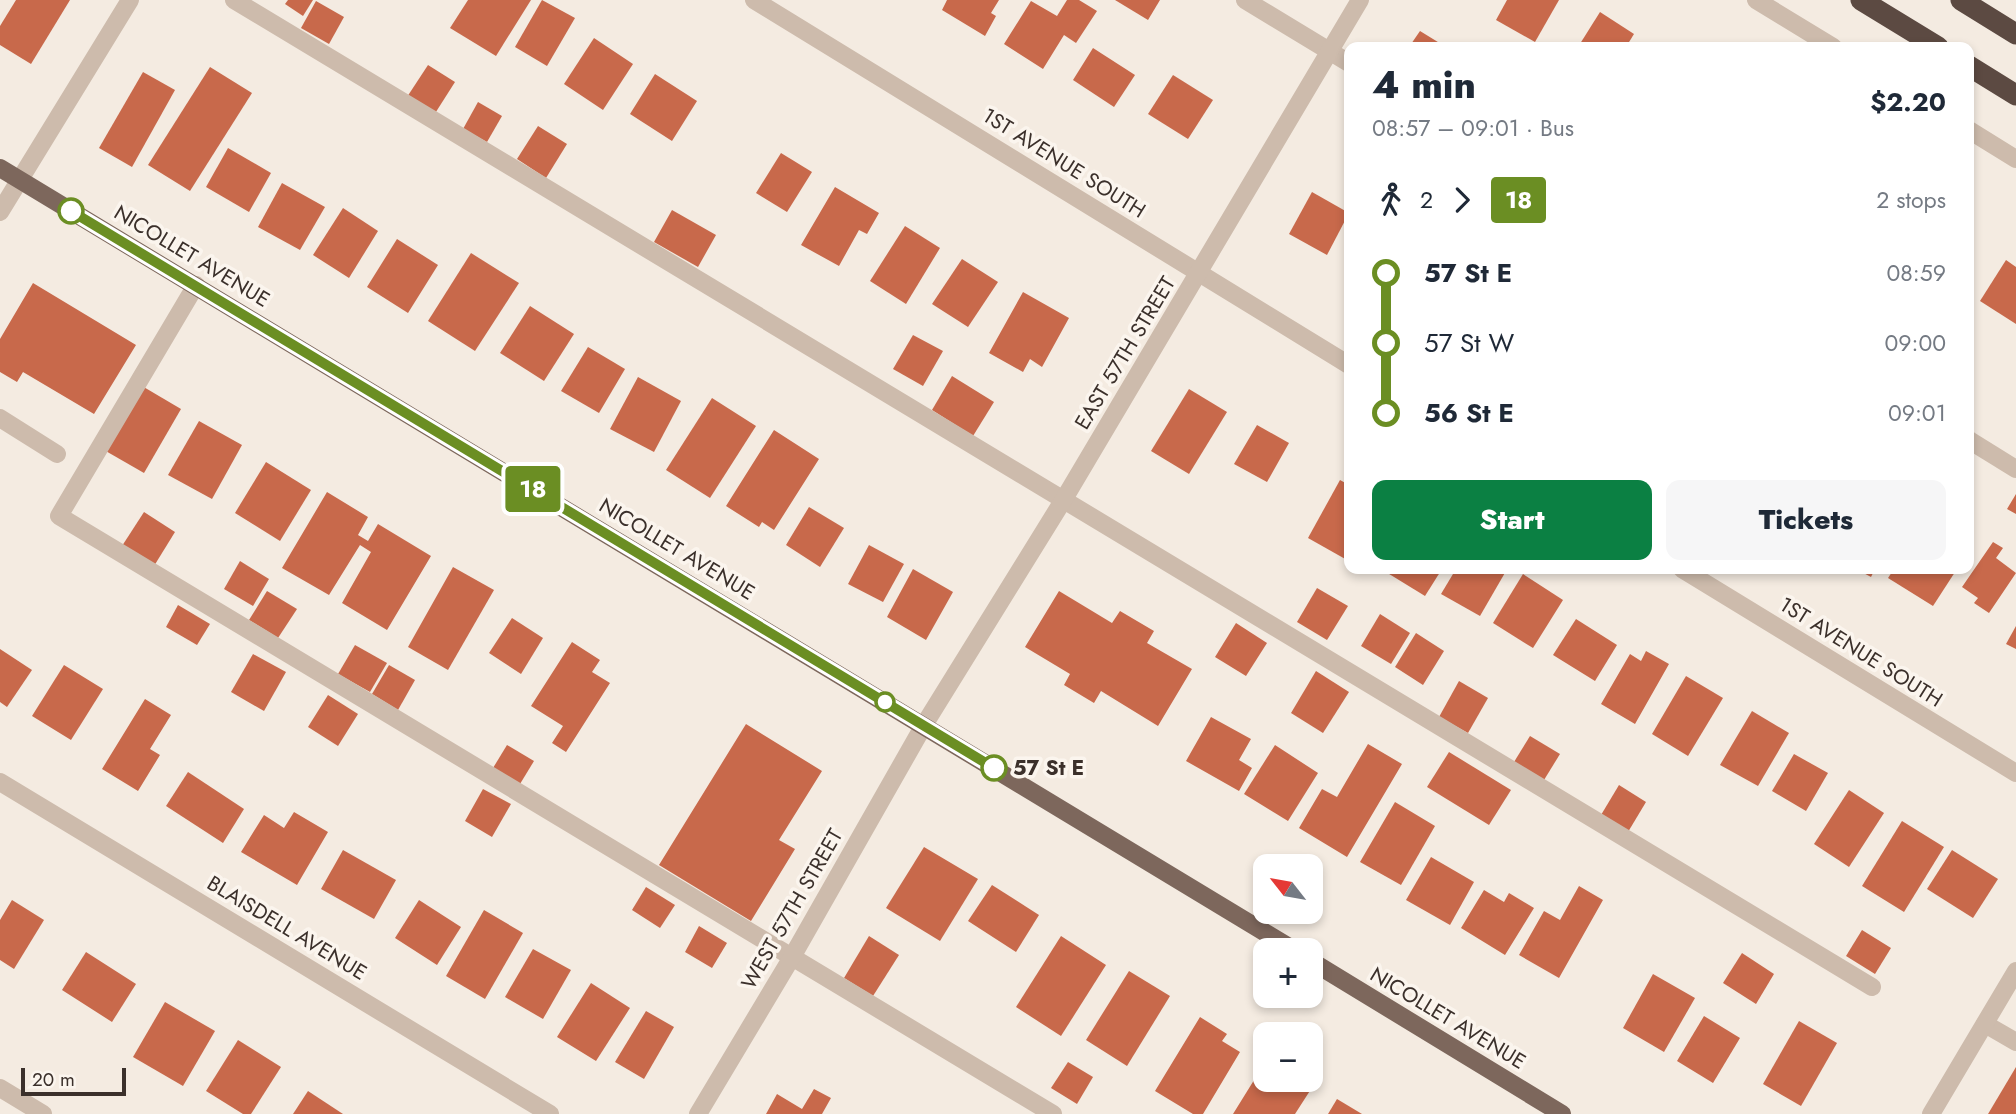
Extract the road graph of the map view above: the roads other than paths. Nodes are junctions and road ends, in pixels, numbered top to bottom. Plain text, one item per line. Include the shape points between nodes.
1 (130, 0) edge
2 (234, 0) edge
3 (754, 0) edge
4 (1245, 0) edge
5 (1360, 0) edge
6 (1756, 0) edge
7 (1861, 0) edge
8 (1961, 0) edge
9 (2016, 34) edge
10 (1825, 42) edge
11 (1930, 42) edge
12 (1330, 51) junction
13 (1344, 60) edge
14 (1974, 69) edge
15 (2016, 95) edge
16 (1974, 133) edge
17 (2016, 159) edge
18 (0, 168) edge
19 (19, 179) junction
20 (0, 212) edge
21 (1199, 272) junction
22 (196, 285) junction
23 (1344, 362) edge
24 (0, 418) edge
25 (1974, 443) edge
26 (57, 454) dead end
27 (2016, 469) edge
28 (1064, 499) junction
29 (1690, 574) edge
30 (924, 725) junction
31 (2016, 774) edge
32 (0, 782) edge
33 (1273, 938) edge
34 (792, 957) junction
35 (1323, 968) edge
36 (2016, 971) edge
37 (1872, 987) dead end
38 (1985, 1024) junction
39 (2016, 1042) edge
40 (0, 1088) edge
41 (43, 1114) edge
42 (550, 1114) edge
43 (698, 1114) edge
44 (1053, 1114) edge
45 (1562, 1114) edge
46 (1931, 1114) edge

1 - 19 street
2 - 28 street
3 - 21 street, 1ST AVENUE SOUTH
4 - 12 street
5 - 12 street, EAST 57TH STREET
6 - 10 street
7 - 11 highway
8 - 9 highway
12 - 13 street
12 - 21 street, EAST 57TH STREET
14 - 15 highway
16 - 17 street
18 - 19 main road, NICOLLET AVENUE
19 - 20 street
19 - 22 main road, NICOLLET AVENUE
21 - 23 street, 1ST AVENUE SOUTH
21 - 28 street, EAST 57TH STREET
22 - 30 main road, NICOLLET AVENUE
22 - 34 street via 59,516
24 - 26 street
25 - 27 street
28 - 30 street, EAST 57TH STREET
28 - 37 street
29 - 31 street, 1ST AVENUE SOUTH
30 - 33 main road, NICOLLET AVENUE
30 - 34 street, WEST 57TH STREET
32 - 42 street, BLAISDELL AVENUE
34 - 43 street, WEST 57TH STREET
34 - 44 street
35 - 45 main road, NICOLLET AVENUE
36 - 38 street
38 - 39 street
38 - 46 street
40 - 41 street

